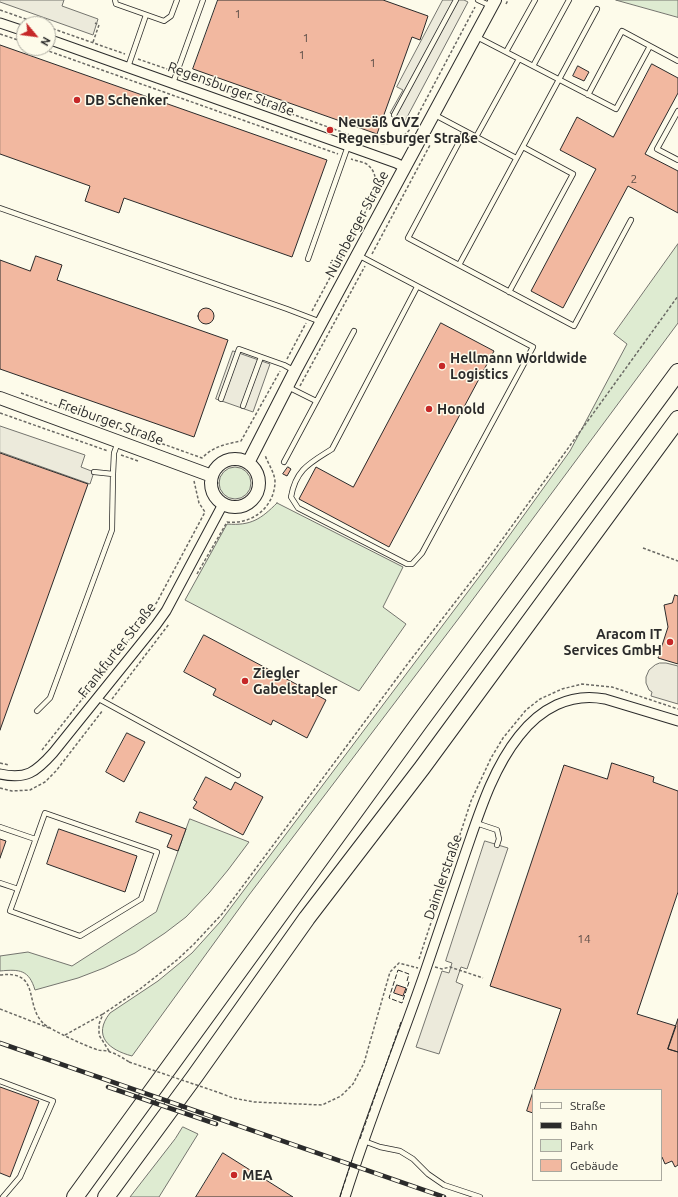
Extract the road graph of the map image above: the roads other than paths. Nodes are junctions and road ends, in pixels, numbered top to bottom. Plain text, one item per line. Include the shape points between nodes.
1 (115, 0) edge
2 (177, 0) edge
3 (203, 0) edge
4 (456, 0) edge
5 (478, 0) edge
6 (535, 0) edge
7 (569, 0) edge
8 (493, 3) edge
9 (597, 9) dead end
10 (146, 15) junction
11 (0, 23) edge
12 (16, 28) edge
13 (475, 36) junction
14 (56, 42) edge
15 (650, 46) junction
16 (506, 52) junction
17 (519, 59) junction
18 (678, 61) edge
19 (533, 66) junction
20 (128, 67) junction
21 (559, 80) junction
22 (173, 83) junction
23 (588, 95) junction
24 (678, 111) edge
25 (433, 114) junction
26 (394, 115) dead end
27 (465, 131) junction
28 (476, 137) junction
29 (348, 146) junction
30 (523, 147) junction
31 (516, 158) junction
32 (678, 160) edge
33 (404, 167) junction
34 (0, 208) edge
35 (631, 220) dead end
36 (358, 255) junction
37 (308, 259) dead end
38 (458, 265) junction
39 (417, 287) junction
40 (510, 292) junction
41 (321, 322) junction
42 (354, 331) dead end
43 (261, 357) junction
44 (295, 371) junction
45 (678, 372) edge
46 (287, 386) junction
47 (0, 398) edge
48 (221, 399) dead end
49 (316, 401) junction
50 (243, 406) dead end
51 (678, 420) edge
52 (118, 440) junction
53 (284, 462) dead end
54 (248, 463) junction
55 (94, 472) dead end
56 (113, 474) junction
57 (212, 476) junction
58 (222, 504) junction
59 (97, 698) junction
60 (37, 711) dead end
61 (678, 721) edge
62 (0, 774) edge
63 (238, 775) dead end
64 (476, 823) junction
65 (0, 827) edge
66 (36, 839) junction
67 (497, 845) dead end
68 (0, 883) edge
69 (18, 889) junction
70 (0, 1081) edge
71 (149, 1138) junction
72 (364, 1141) junction
73 (2, 1197) edge
74 (75, 1197) edge
75 (106, 1197) edge
76 (120, 1197) edge
77 (345, 1197) edge
78 (480, 1197) edge

1 - 10 lane via 116,4
2 - 10 lane via 171,16 164,21
3 - 22 lane
4 - 26 lane
5 - 8 lane
6 - 16 lane
7 - 19 lane
8 - 13 street, Nürnberger Straße
9 - 21 lane
10 - 20 lane
11 - 12 street
13 - 16 lane
13 - 25 street, Nürnberger Straße
14 - 20 street, Regensburger Straße
15 - 18 lane
15 - 23 lane via 616,109
15 - 23 lane via 622,31
16 - 17 lane
17 - 19 lane
17 - 28 lane
19 - 21 lane
20 - 22 street, Regensburger Straße
21 - 23 lane
21 - 30 lane
22 - 29 street, Regensburger Straße
24 - 32 lane via 658,149
25 - 27 lane
25 - 33 street, Nürnberger Straße
27 - 28 lane
27 - 38 lane via 408,238
28 - 31 lane
29 - 33 street, Regensburger Straße
29 - 37 lane
30 - 31 lane
30 - 40 lane via 573,174
31 - 38 lane
33 - 36 street, Nürnberger Straße
34 - 41 lane
35 - 40 lane via 574,326
36 - 39 lane
36 - 41 street, Nürnberger Straße
38 - 40 lane
39 - 39 lane via 533,347 422,553 412,564 407,564 298,508 291,497 300,473 332,449
41 - 44 street, Nürnberger Straße
42 - 49 lane
43 - 44 lane
43 - 48 lane via 239,349
43 - 50 lane
44 - 46 street, Nürnberger Straße
45 - 74 highway
46 - 49 lane
46 - 54 street, Nürnberger Straße
47 - 52 street, Freiburger Straße
49 - 53 lane
51 - 71 highway via 422,768 308,918
52 - 56 lane via 114,453
52 - 57 street, Freiburger Straße
54 - 57 street via 232,459 224,461
54 - 58 street via 258,476 257,492 246,504
55 - 56 lane
56 - 60 lane via 112,530 50,698
57 - 58 street via 213,493
58 - 59 street, Frankfurter Straße via 166,611
59 - 62 street, Frankfurter Straße via 39,768 28,774
59 - 63 lane
61 - 64 street, Daimlerstraße via 595,696 572,699 550,707 529,724 509,750
64 - 67 lane via 497,830
64 - 72 street, Daimlerstraße
65 - 66 lane
66 - 69 lane
66 - 69 lane via 45,813 157,852 141,899 80,936 10,911
68 - 69 lane
70 - 73 lane via 53,1101 20,1177
71 - 75 highway
71 - 76 highway
72 - 77 street, Daimlerstraße
72 - 78 lane via 400,1151 444,1185

